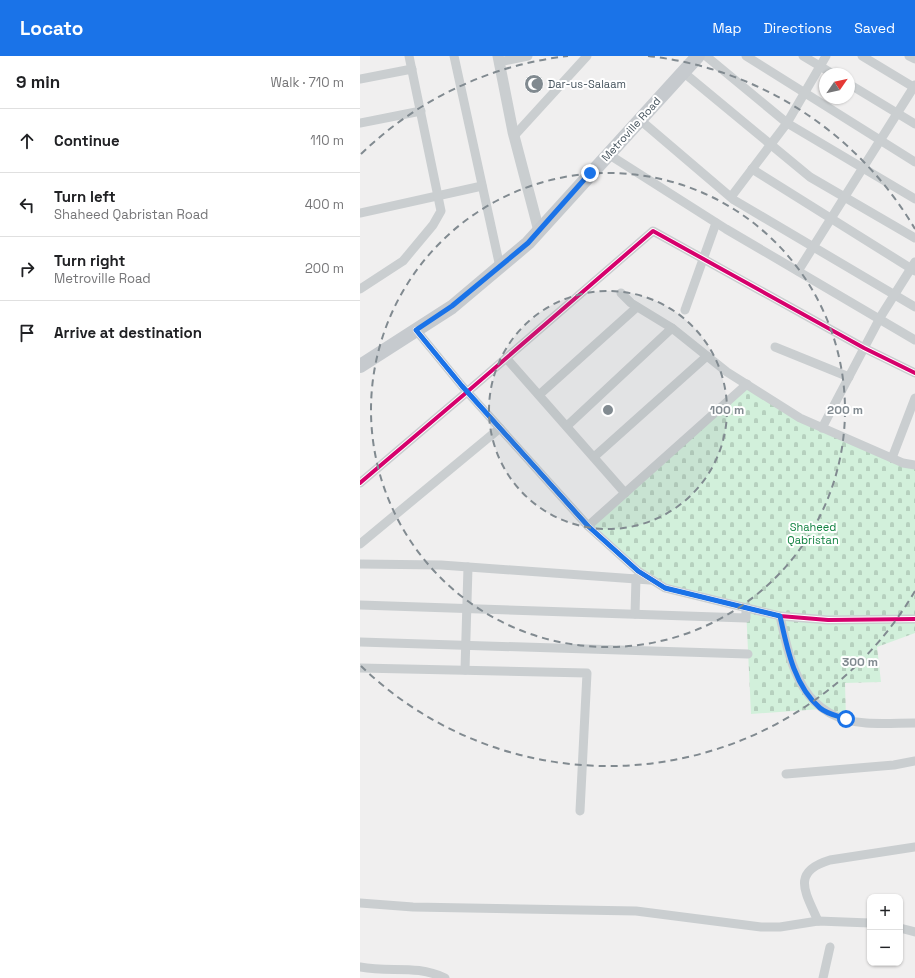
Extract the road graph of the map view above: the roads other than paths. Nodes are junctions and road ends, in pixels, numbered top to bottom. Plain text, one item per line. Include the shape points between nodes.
1 (409, 56) edge
2 (454, 56) edge
3 (528, 56) edge
4 (587, 56) edge
5 (698, 56) edge
6 (706, 56) edge
7 (746, 56) edge
8 (804, 56) edge
9 (826, 56) edge
10 (862, 56) edge
11 (909, 56) edge
12 (499, 59) edge
13 (915, 60) edge
14 (820, 66) junction
15 (823, 68) edge
16 (412, 69) junction
17 (683, 72) junction
18 (360, 78) edge
19 (915, 87) edge
20 (855, 88) edge
21 (806, 92) junction
22 (421, 112) junction
23 (898, 113) junction
24 (639, 119) junction
25 (360, 123) edge
26 (786, 123) junction
27 (915, 124) edge
28 (514, 136) junction
29 (881, 140) junction
30 (770, 145) junction
31 (608, 154) junction
32 (915, 162) edge
33 (863, 168) junction
34 (752, 169) junction
35 (482, 186) junction
36 (438, 196) junction
37 (731, 197) junction
38 (845, 198) junction
39 (915, 199) edge
40 (360, 213) edge
41 (832, 219) junction
42 (716, 223) junction
43 (539, 230) junction
44 (915, 238) edge
45 (814, 247) junction
46 (702, 258) junction
47 (500, 267) junction
48 (914, 267) edge
49 (798, 271) junction
50 (360, 289) edge
51 (621, 294) dead end
52 (895, 295) junction
53 (637, 307) junction
54 (915, 307) edge
55 (685, 310) dead end
56 (879, 319) junction
57 (672, 328) junction
58 (416, 330) junction
59 (915, 340) edge
60 (775, 347) dead end
61 (864, 348) junction
62 (707, 356) junction
63 (506, 358) junction
64 (360, 366) edge
65 (915, 373) edge
66 (849, 377) junction
67 (747, 384) junction
68 (467, 392) junction
69 (539, 395) junction
70 (915, 398) edge
71 (567, 426) junction
72 (500, 428) junction
73 (822, 428) junction
74 (594, 458) junction
75 (892, 458) junction
76 (915, 464) edge
77 (360, 483) edge
78 (625, 493) junction
79 (588, 526) junction
80 (360, 544) edge
81 (360, 564) edge
82 (468, 567) junction
83 (636, 578) junction
84 (652, 580) junction
85 (360, 605) edge
86 (467, 608) junction
87 (746, 608) junction
88 (635, 614) junction
89 (780, 616) junction
90 (915, 619) edge
91 (360, 642) edge
92 (466, 645) junction
93 (748, 654) dead end
94 (360, 668) edge
95 (466, 670) junction
96 (915, 723) edge
97 (915, 761) edge
98 (786, 774) dead end
99 (580, 811) dead end
100 (915, 847) edge
101 (360, 904) edge
102 (818, 921) junction
103 (867, 924) edge
104 (903, 929) edge
105 (915, 932) edge
106 (830, 947) dead end
107 (360, 966) edge
108 (444, 978) edge
109 (823, 978) edge

1 - 16 street
2 - 35 street
3 - 12 street
4 - 28 street
5 - 17 main road, Metroville Road
6 - 26 street
7 - 21 street
8 - 14 street
9 - 14 street
10 - 19 street
11 - 13 street
12 - 28 street
14 - 15 street
14 - 21 street
16 - 18 street
16 - 22 street
17 - 24 main road, Metroville Road
17 - 30 street
19 - 23 street
20 - 23 street
21 - 26 street
21 - 29 street
22 - 25 street
22 - 36 street
23 - 27 street
23 - 29 street
24 - 31 main road, Metroville Road
24 - 37 street
26 - 30 street
26 - 33 street
28 - 43 street
29 - 32 street
29 - 33 street
30 - 34 street
30 - 38 street via 810,177
31 - 42 street
31 - 43 main road, Metroville Road
33 - 38 street
33 - 39 street
34 - 37 street
34 - 41 street
35 - 36 street
35 - 47 street
36 - 40 street
36 - 50 street via 441,211 423,238 402,261
37 - 45 street
38 - 41 street
38 - 44 street
41 - 45 street
41 - 48 street
42 - 46 street
42 - 49 street
43 - 47 main road, Metroville Road
45 - 49 street
45 - 52 street
46 - 55 street
46 - 61 street
46 - 63 street via 653,231
47 - 58 main road, Metroville Road via 452,306
48 - 52 street
49 - 56 street
51 - 53 street
52 - 54 street
52 - 56 street
53 - 57 street
53 - 69 street
56 - 59 street
56 - 61 street
57 - 62 street
57 - 71 street
58 - 64 main road, Metroville Road
58 - 68 street
60 - 66 street
61 - 65 street
61 - 66 street
62 - 67 street
62 - 74 street
63 - 68 street
63 - 69 street
66 - 73 street
67 - 73 street via 800,418
67 - 78 street
68 - 72 street
68 - 77 street
69 - 71 street
70 - 75 street
71 - 74 street
72 - 79 street
72 - 80 street
73 - 75 street
74 - 78 street
75 - 76 street
78 - 79 street
79 - 84 street via 638,571
81 - 82 street
82 - 83 street
82 - 86 street
83 - 84 street
83 - 88 street
84 - 87 street via 665,588
85 - 86 street
86 - 88 street
86 - 92 street
87 - 88 street via 746,618
87 - 89 street
89 - 90 street via 828,620
89 - 96 street via 795,671 807,693 821,709 865,723
91 - 92 street
92 - 93 street
92 - 95 street
94 - 95 street
95 - 99 street via 587,673
97 - 98 street
100 - 102 street via 830,860 809,869 804,884 805,891
101 - 102 street via 636,911 761,927
102 - 103 street
104 - 105 street
106 - 109 street
107 - 108 street via 381,970 431,971

